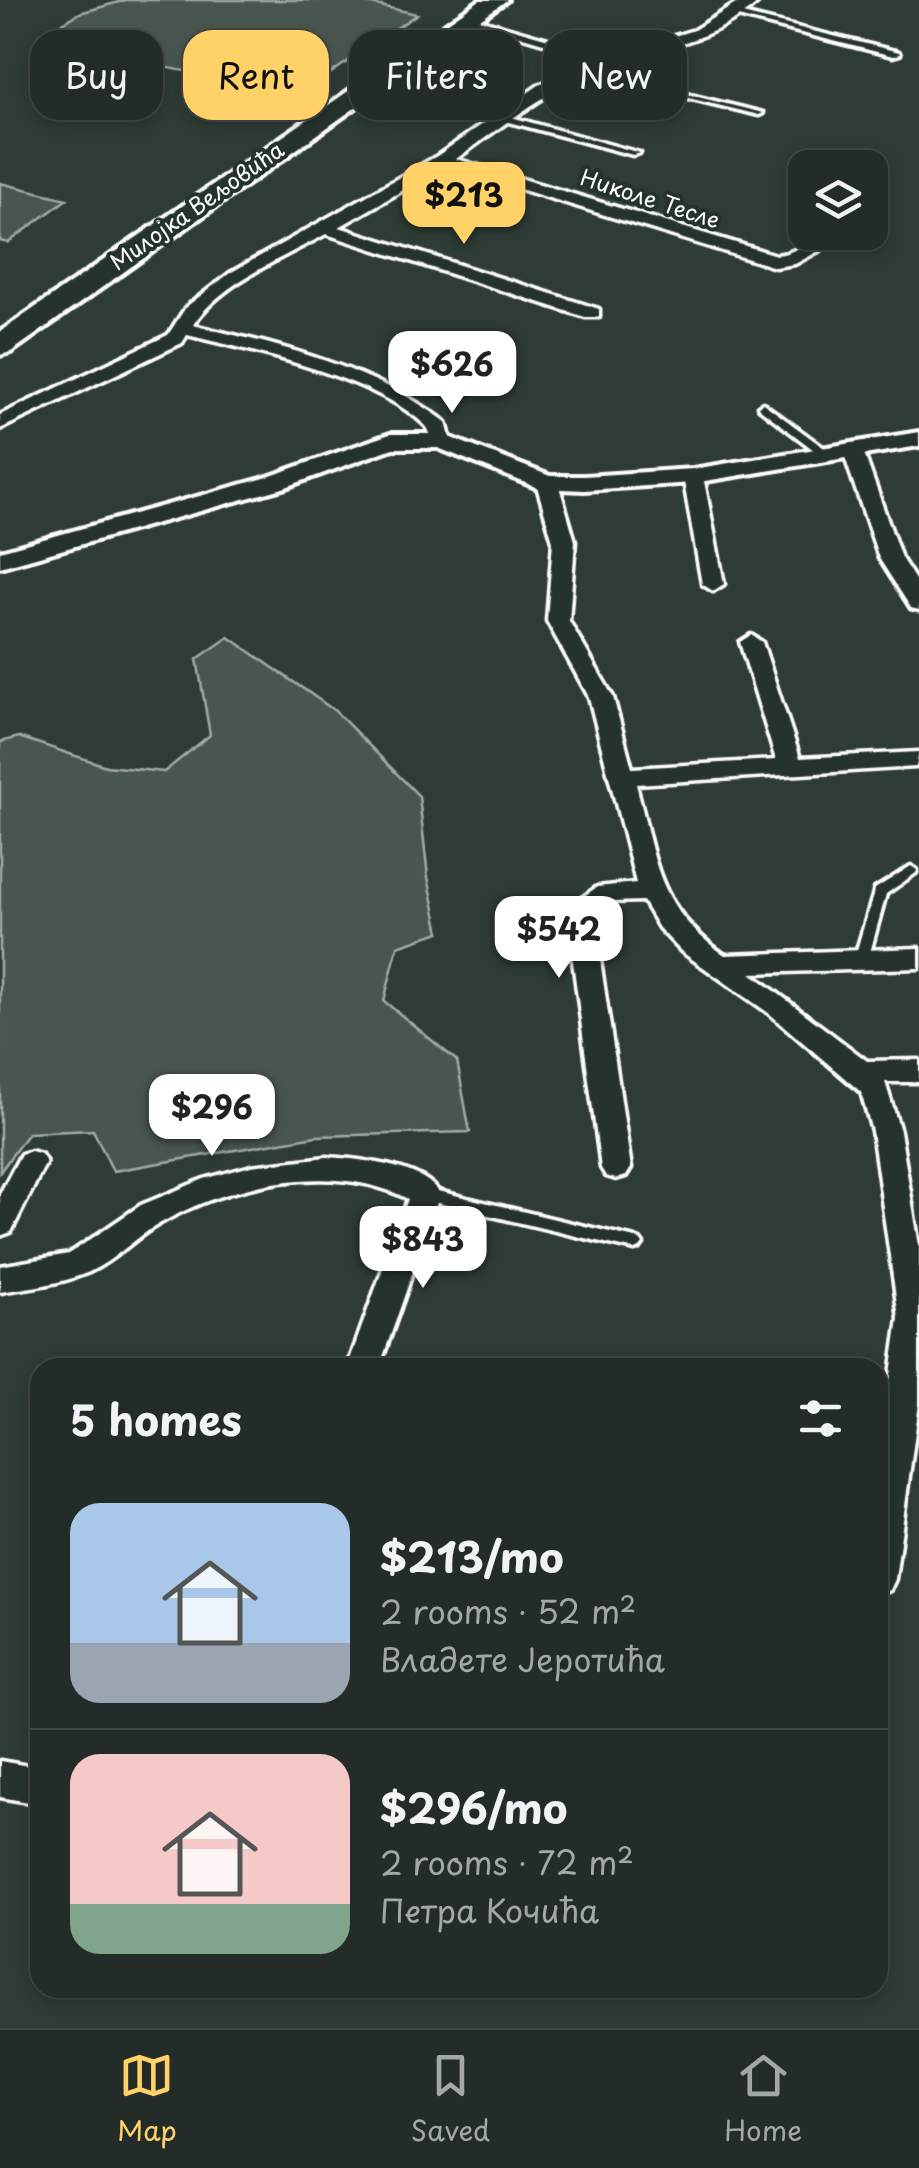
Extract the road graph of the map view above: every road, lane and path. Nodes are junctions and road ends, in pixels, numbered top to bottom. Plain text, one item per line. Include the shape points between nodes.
1 (494, 0) edge
2 (753, 0) edge
3 (730, 12) junction
4 (468, 18) junction
5 (687, 38) edge
6 (543, 40) edge
7 (896, 54) dead end
8 (687, 97) edge
9 (759, 113) dead end
10 (498, 120) edge
11 (513, 120) edge
12 (636, 154) dead end
13 (443, 160) junction
14 (322, 227) junction
15 (807, 250) edge
16 (592, 314) dead end
17 (184, 329) junction
18 (0, 346) edge
19 (763, 406) dead end
20 (0, 422) edge
21 (919, 439) edge
22 (441, 441) junction
23 (840, 453) junction
24 (693, 476) junction
25 (547, 483) junction
26 (0, 559) edge
27 (713, 584) dead end
28 (919, 603) edge
29 (751, 642) dead end
30 (916, 759) dead end
31 (790, 764) junction
32 (624, 777) junction
33 (910, 870) dead end
34 (651, 892) junction
35 (919, 958) edge
36 (860, 960) junction
37 (719, 965) junction
38 (919, 1070) edge
39 (867, 1080) junction
40 (919, 1087) edge
41 (31, 1162) dead end
42 (616, 1168) dead end
43 (425, 1194) junction
44 (0, 1224) edge
45 (635, 1244) dead end
46 (0, 1279) edge
47 (916, 1307) edge
48 (367, 1358) edge
49 (888, 1507) edge
50 (0, 1779) edge
51 (30, 1784) edge

1 - 4 main road, Милојка Вељовића
2 - 3 street
3 - 5 street
3 - 7 lane
4 - 6 lane
4 - 18 main road, Милојка Вељовића
8 - 9 lane
10 - 13 street
11 - 12 lane
13 - 14 street
13 - 15 street, Николе Тесле via 776,260
14 - 16 street
14 - 17 street via 208,298
17 - 20 street
17 - 22 street via 366,384 427,416 439,426
19 - 23 lane
21 - 23 street
22 - 25 street
22 - 26 street via 390,441 274,483
23 - 24 street
23 - 28 street
24 - 25 street
24 - 27 street
25 - 32 street via 564,541 558,622 601,697
29 - 31 street
30 - 31 street
31 - 32 street
32 - 34 street
33 - 36 lane via 880,892
34 - 37 street via 668,921
34 - 42 street via 606,893 579,909
35 - 36 street
36 - 37 street
37 - 39 street
38 - 39 street
39 - 40 street
39 - 47 street via 886,1131
41 - 44 street
43 - 45 lane
43 - 46 street via 404,1179 367,1170 270,1174 153,1212 88,1258
43 - 48 street
47 - 49 street
50 - 51 street

